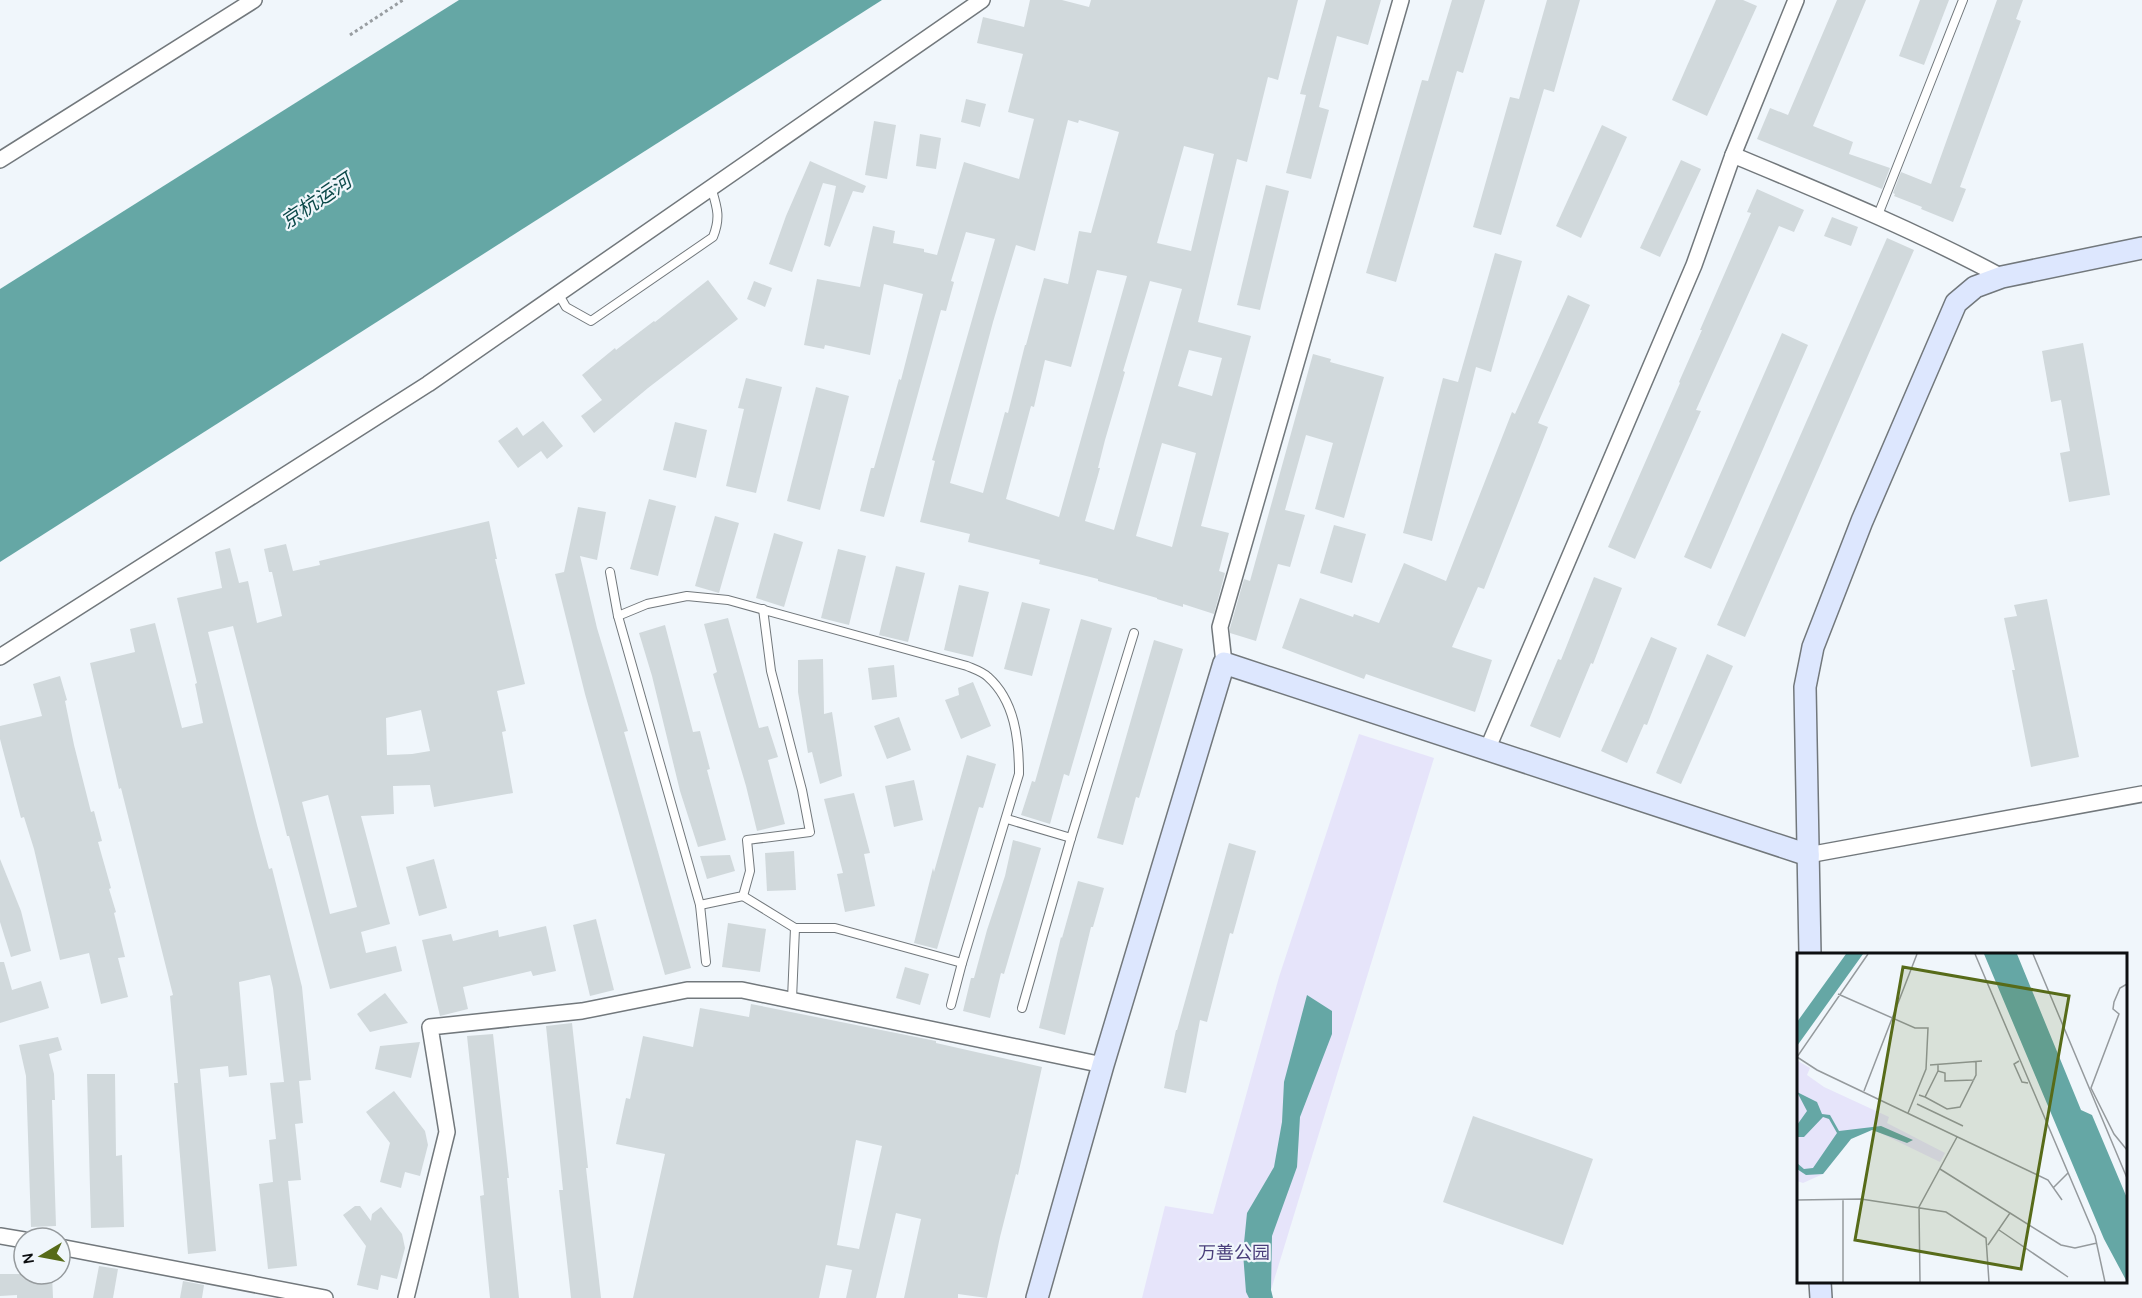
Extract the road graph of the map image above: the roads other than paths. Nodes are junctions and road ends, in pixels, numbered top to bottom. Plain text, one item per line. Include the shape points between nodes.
1 (254, 0) edge
2 (982, 0) edge
3 (1401, 0) edge
4 (1796, 0) edge
5 (1963, 0) edge
6 (1733, 155) junction
7 (0, 160) edge
8 (711, 187) junction
9 (1878, 215) junction
10 (2142, 248) edge
11 (2001, 277) junction
12 (558, 293) junction
13 (610, 572) dead end
14 (763, 609) junction
15 (618, 616) junction
16 (1134, 633) dead end
17 (0, 657) edge
18 (1224, 663) junction
19 (1487, 750) junction
20 (2142, 794) edge
21 (1007, 819) junction
22 (1071, 838) junction
23 (1808, 855) junction
24 (743, 896) junction
25 (700, 905) junction
26 (795, 928) junction
27 (1810, 953) edge
28 (706, 962) dead end
29 (962, 963) junction
30 (792, 999) junction
31 (951, 1005) dead end
32 (1022, 1008) dead end
33 (1103, 1065) junction
34 (72, 1249) edge
35 (1820, 1283) edge
36 (326, 1298) edge
37 (406, 1298) edge
38 (1037, 1298) edge
39 (1821, 1298) edge

1 - 7 street
2 - 8 street
3 - 18 street via 1220,627
4 - 6 street
5 - 9 lane
6 - 9 street
6 - 19 street via 1694,265
8 - 12 street
8 - 12 lane via 719,212 713,237 591,321 566,307
9 - 11 street
10 - 11 street
11 - 23 street via 1975,287 1956,303 1813,646 1805,687
12 - 17 street via 428,384
13 - 15 lane
14 - 15 lane via 687,596 647,604
14 - 21 lane via 967,666 987,676 1013,717 1019,748 1019,774
14 - 24 lane via 771,671 810,832 747,840 750,871
15 - 25 lane
16 - 22 lane
18 - 19 street
18 - 33 street
19 - 23 street
20 - 23 street
21 - 22 lane
21 - 29 lane
22 - 32 lane
23 - 27 street
24 - 25 lane
24 - 26 lane
25 - 28 lane
26 - 29 lane via 835,928
26 - 30 lane
29 - 31 lane
30 - 33 street
30 - 37 street via 742,990 687,990 582,1011 430,1027 447,1132
33 - 38 street
34 - 36 street
35 - 39 street

